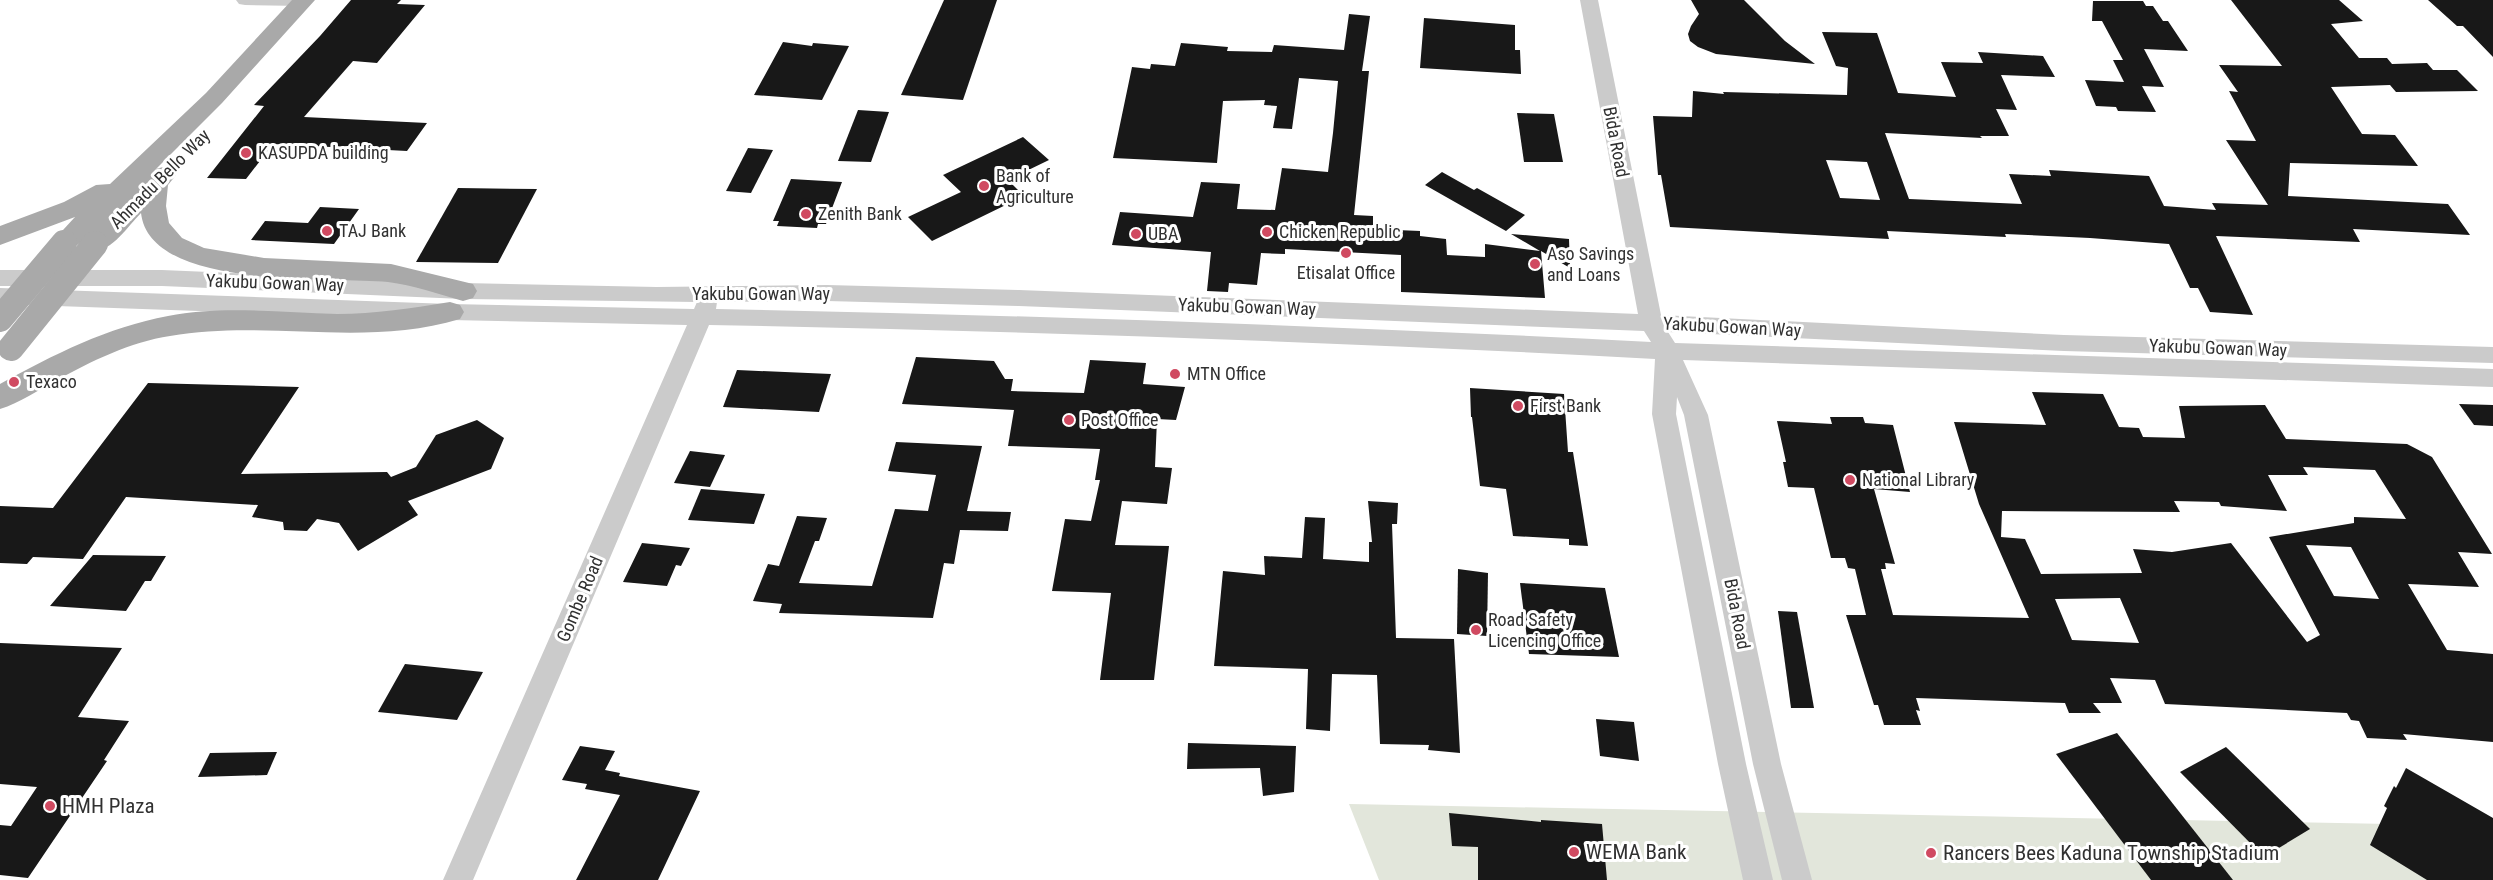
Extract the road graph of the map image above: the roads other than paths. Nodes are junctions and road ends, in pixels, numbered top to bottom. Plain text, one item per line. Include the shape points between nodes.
1 (245, 0) edge
2 (311, 0) edge
3 (1589, 0) edge
4 (129, 178) junction
5 (155, 183) junction
6 (0, 236) edge
7 (0, 278) edge
8 (0, 296) edge
9 (457, 302) junction
10 (706, 305) junction
11 (0, 319) edge
12 (1651, 323) junction
13 (1668, 351) junction
14 (5, 355) edge
15 (2493, 355) edge
16 (2493, 378) edge
17 (0, 398) edge
18 (458, 880) edge
19 (1758, 880) edge
20 (1797, 880) edge

1 - 2 street
2 - 4 main road, Ahmadu Bello Way
2 - 5 main road, Ahmadu Bello Way via 254,86
3 - 12 street, Bida Road
4 - 6 main road via 73,208
4 - 11 main road, Ahmadu Bello Way, bridge via 64,243
5 - 9 main road via 158,229 171,243 195,256 276,268 391,273
5 - 14 main road, Ahmadu Bello Way, bridge via 95,244
7 - 9 street, Yakubu Gowan Way via 162,278
8 - 9 street, Yakubu Gowan Way
9 - 10 street, Yakubu Gowan Way
9 - 17 main road via 356,324 225,321 153,329 96,348
10 - 12 street, Yakubu Gowan Way via 827,293
10 - 13 street, Yakubu Gowan Way via 1010,323 1412,337
10 - 18 street, Gombe Road
12 - 13 street, Bida Road
12 - 15 street, Yakubu Gowan Way via 2064,343
13 - 16 street, Yakubu Gowan Way
13 - 19 street, Bida Road via 1664,414
13 - 20 street, Bida Road via 1696,415 1767,764

